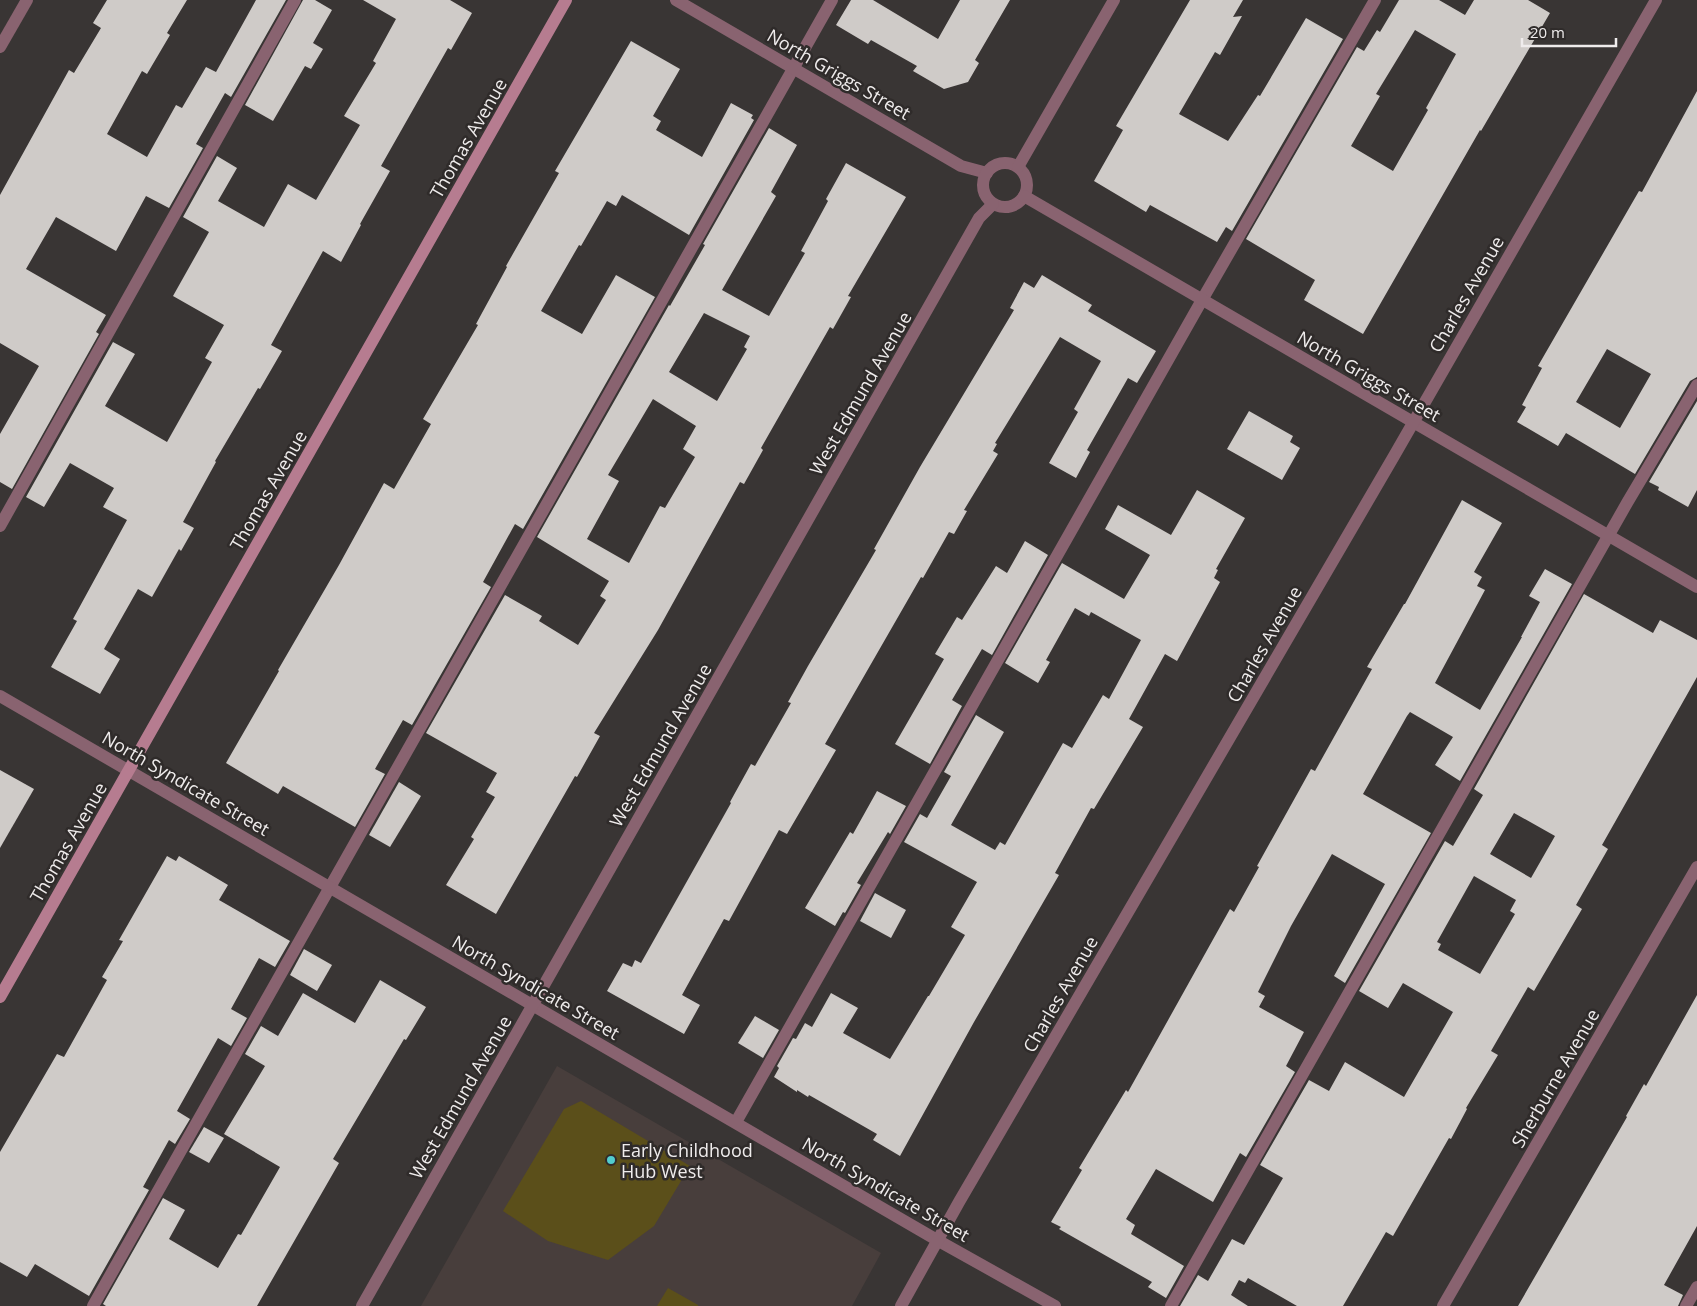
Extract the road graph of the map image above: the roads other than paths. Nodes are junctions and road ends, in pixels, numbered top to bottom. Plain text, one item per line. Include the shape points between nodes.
1 (27, 0) edge
2 (295, 0) edge
3 (566, 0) edge
4 (676, 0) edge
5 (832, 0) edge
6 (1114, 0) edge
7 (1375, 0) edge
8 (1656, 0) edge
9 (0, 47) edge
10 (793, 67) junction
11 (1018, 167) junction
12 (987, 173) junction
13 (1024, 196) junction
14 (994, 204) junction
15 (1202, 300) junction
16 (1697, 385) edge
17 (1413, 422) junction
18 (0, 526) edge
19 (1609, 535) junction
20 (1697, 587) edge
21 (0, 696) edge
22 (129, 771) junction
23 (1697, 867) edge
24 (331, 888) junction
25 (0, 997) edge
26 (532, 1005) junction
27 (736, 1122) junction
28 (937, 1240) junction
29 (1697, 1287) edge
30 (93, 1306) edge
31 (362, 1306) edge
32 (901, 1306) edge
33 (1055, 1306) edge
34 (1171, 1306) edge
35 (1443, 1306) edge
36 (1686, 1306) edge

1 - 9 street
2 - 18 street
3 - 22 street, Thomas Avenue
4 - 10 street, North Griggs Street
5 - 10 street
6 - 11 street
7 - 15 street
8 - 17 street, Charles Avenue
10 - 12 street, North Griggs Street via 961,166
10 - 24 street
11 - 12 street via 1001,164
11 - 13 street via 1028,186
12 - 14 street via 983,187 988,200
13 - 14 street via 1014,206
13 - 15 street, North Griggs Street
14 - 26 street, West Edmund Avenue via 979,218
15 - 17 street, North Griggs Street
15 - 27 street
16 - 19 street
17 - 19 street, North Griggs Street
17 - 28 street, Charles Avenue
19 - 20 street, North Griggs Street
19 - 34 street
21 - 22 street, North Syndicate Street
22 - 24 street, North Syndicate Street
22 - 25 street, Thomas Avenue
23 - 35 street, Sherburne Avenue
24 - 26 street, North Syndicate Street
24 - 30 street
26 - 27 street, North Syndicate Street
26 - 31 street, West Edmund Avenue
27 - 28 street, North Syndicate Street
28 - 32 street, Charles Avenue
28 - 33 street, North Syndicate Street
29 - 36 street

